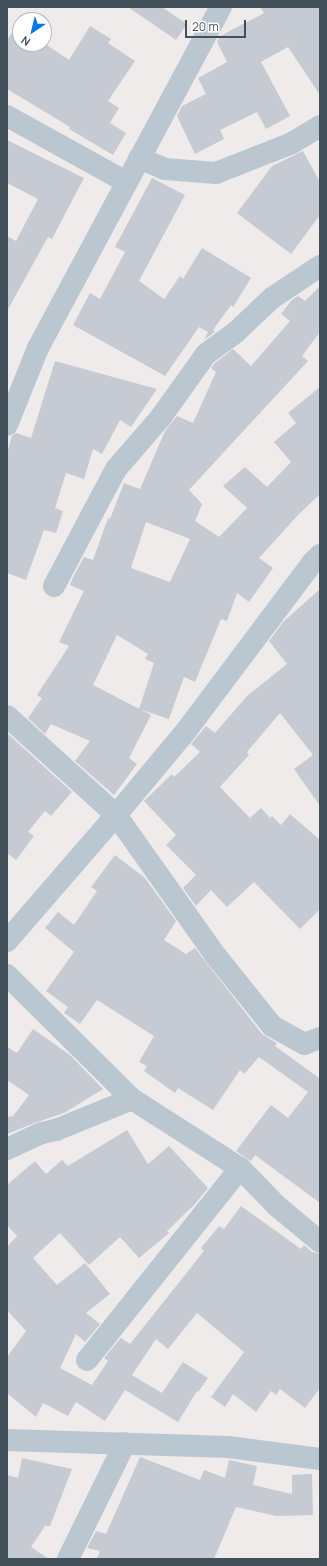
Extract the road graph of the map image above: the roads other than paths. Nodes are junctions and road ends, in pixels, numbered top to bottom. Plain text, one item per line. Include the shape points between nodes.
1 (221, 7) edge
2 (7, 116) edge
3 (320, 126) edge
4 (139, 158) junction
5 (126, 182) junction
6 (320, 266) edge
7 (7, 425) edge
8 (320, 554) edge
9 (54, 586) dead end
10 (7, 716) edge
11 (116, 815) junction
12 (7, 940) edge
13 (7, 975) edge
14 (320, 1038) edge
15 (132, 1099) junction
16 (7, 1149) edge
17 (240, 1168) junction
18 (320, 1242) edge
19 (87, 1360) dead end
20 (7, 1440) edge
21 (125, 1442) junction
22 (320, 1459) edge
23 (68, 1559) edge

1 - 4 street
2 - 5 street
3 - 4 street via 292,143 216,173 165,169
4 - 5 street
5 - 7 street via 38,348
6 - 9 street via 272,298 236,332 206,354 161,417 116,469
8 - 11 street via 186,730
10 - 11 street
11 - 12 street
11 - 14 street via 216,956 272,1026 304,1044
13 - 15 street
15 - 16 street
15 - 17 street
17 - 18 street via 277,1206
17 - 19 street
20 - 21 street
21 - 22 street via 230,1447
21 - 23 street

